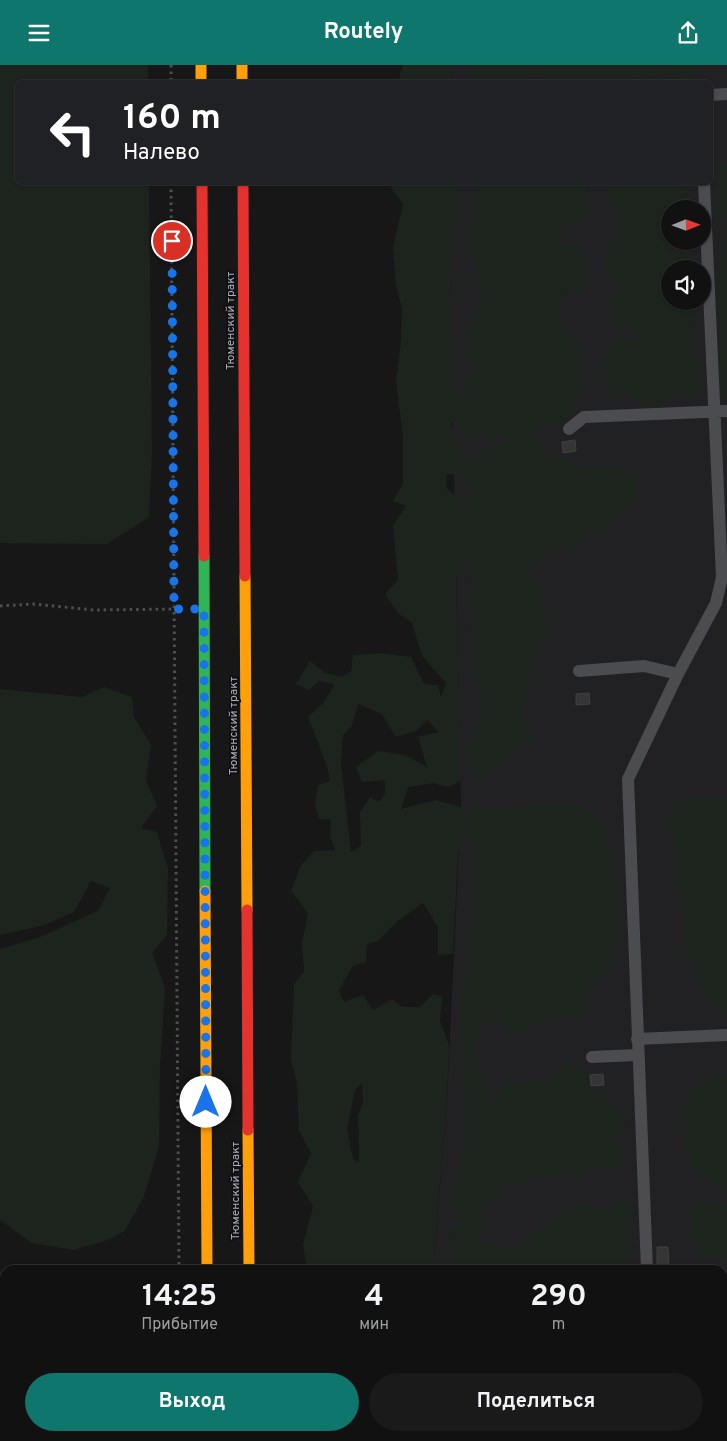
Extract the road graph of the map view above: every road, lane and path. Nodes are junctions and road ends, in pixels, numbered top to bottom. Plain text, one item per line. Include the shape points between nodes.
1 (170, 65) edge
2 (201, 65) edge
3 (242, 65) edge
4 (171, 80) edge
5 (201, 80) edge
6 (242, 80) edge
7 (727, 94) edge
8 (713, 95) edge
9 (171, 185) edge
10 (202, 185) edge
11 (243, 185) edge
12 (704, 185) edge
13 (713, 411) junction
14 (727, 411) edge
15 (569, 429) dead end
16 (0, 606) edge
17 (174, 609) junction
18 (204, 609) junction
19 (579, 671) dead end
20 (678, 674) junction
21 (727, 1035) edge
22 (637, 1039) junction
23 (637, 1055) junction
24 (592, 1057) dead end
25 (179, 1265) edge
26 (206, 1265) edge
27 (249, 1265) edge
28 (647, 1265) edge

1 - 4 path
2 - 5 main road
3 - 6 main road
7 - 8 lane
9 - 17 path
10 - 18 main road
11 - 27 main road, Тюменский тракт
12 - 13 lane
13 - 14 lane
13 - 15 lane via 584,417
13 - 20 lane via 722,577 716,603
16 - 17 path via 33,604 94,610
17 - 18 path
17 - 25 path
18 - 26 main road
19 - 20 lane via 644,666
20 - 22 lane via 628,779
21 - 22 lane
22 - 23 lane
23 - 24 lane
23 - 28 lane

